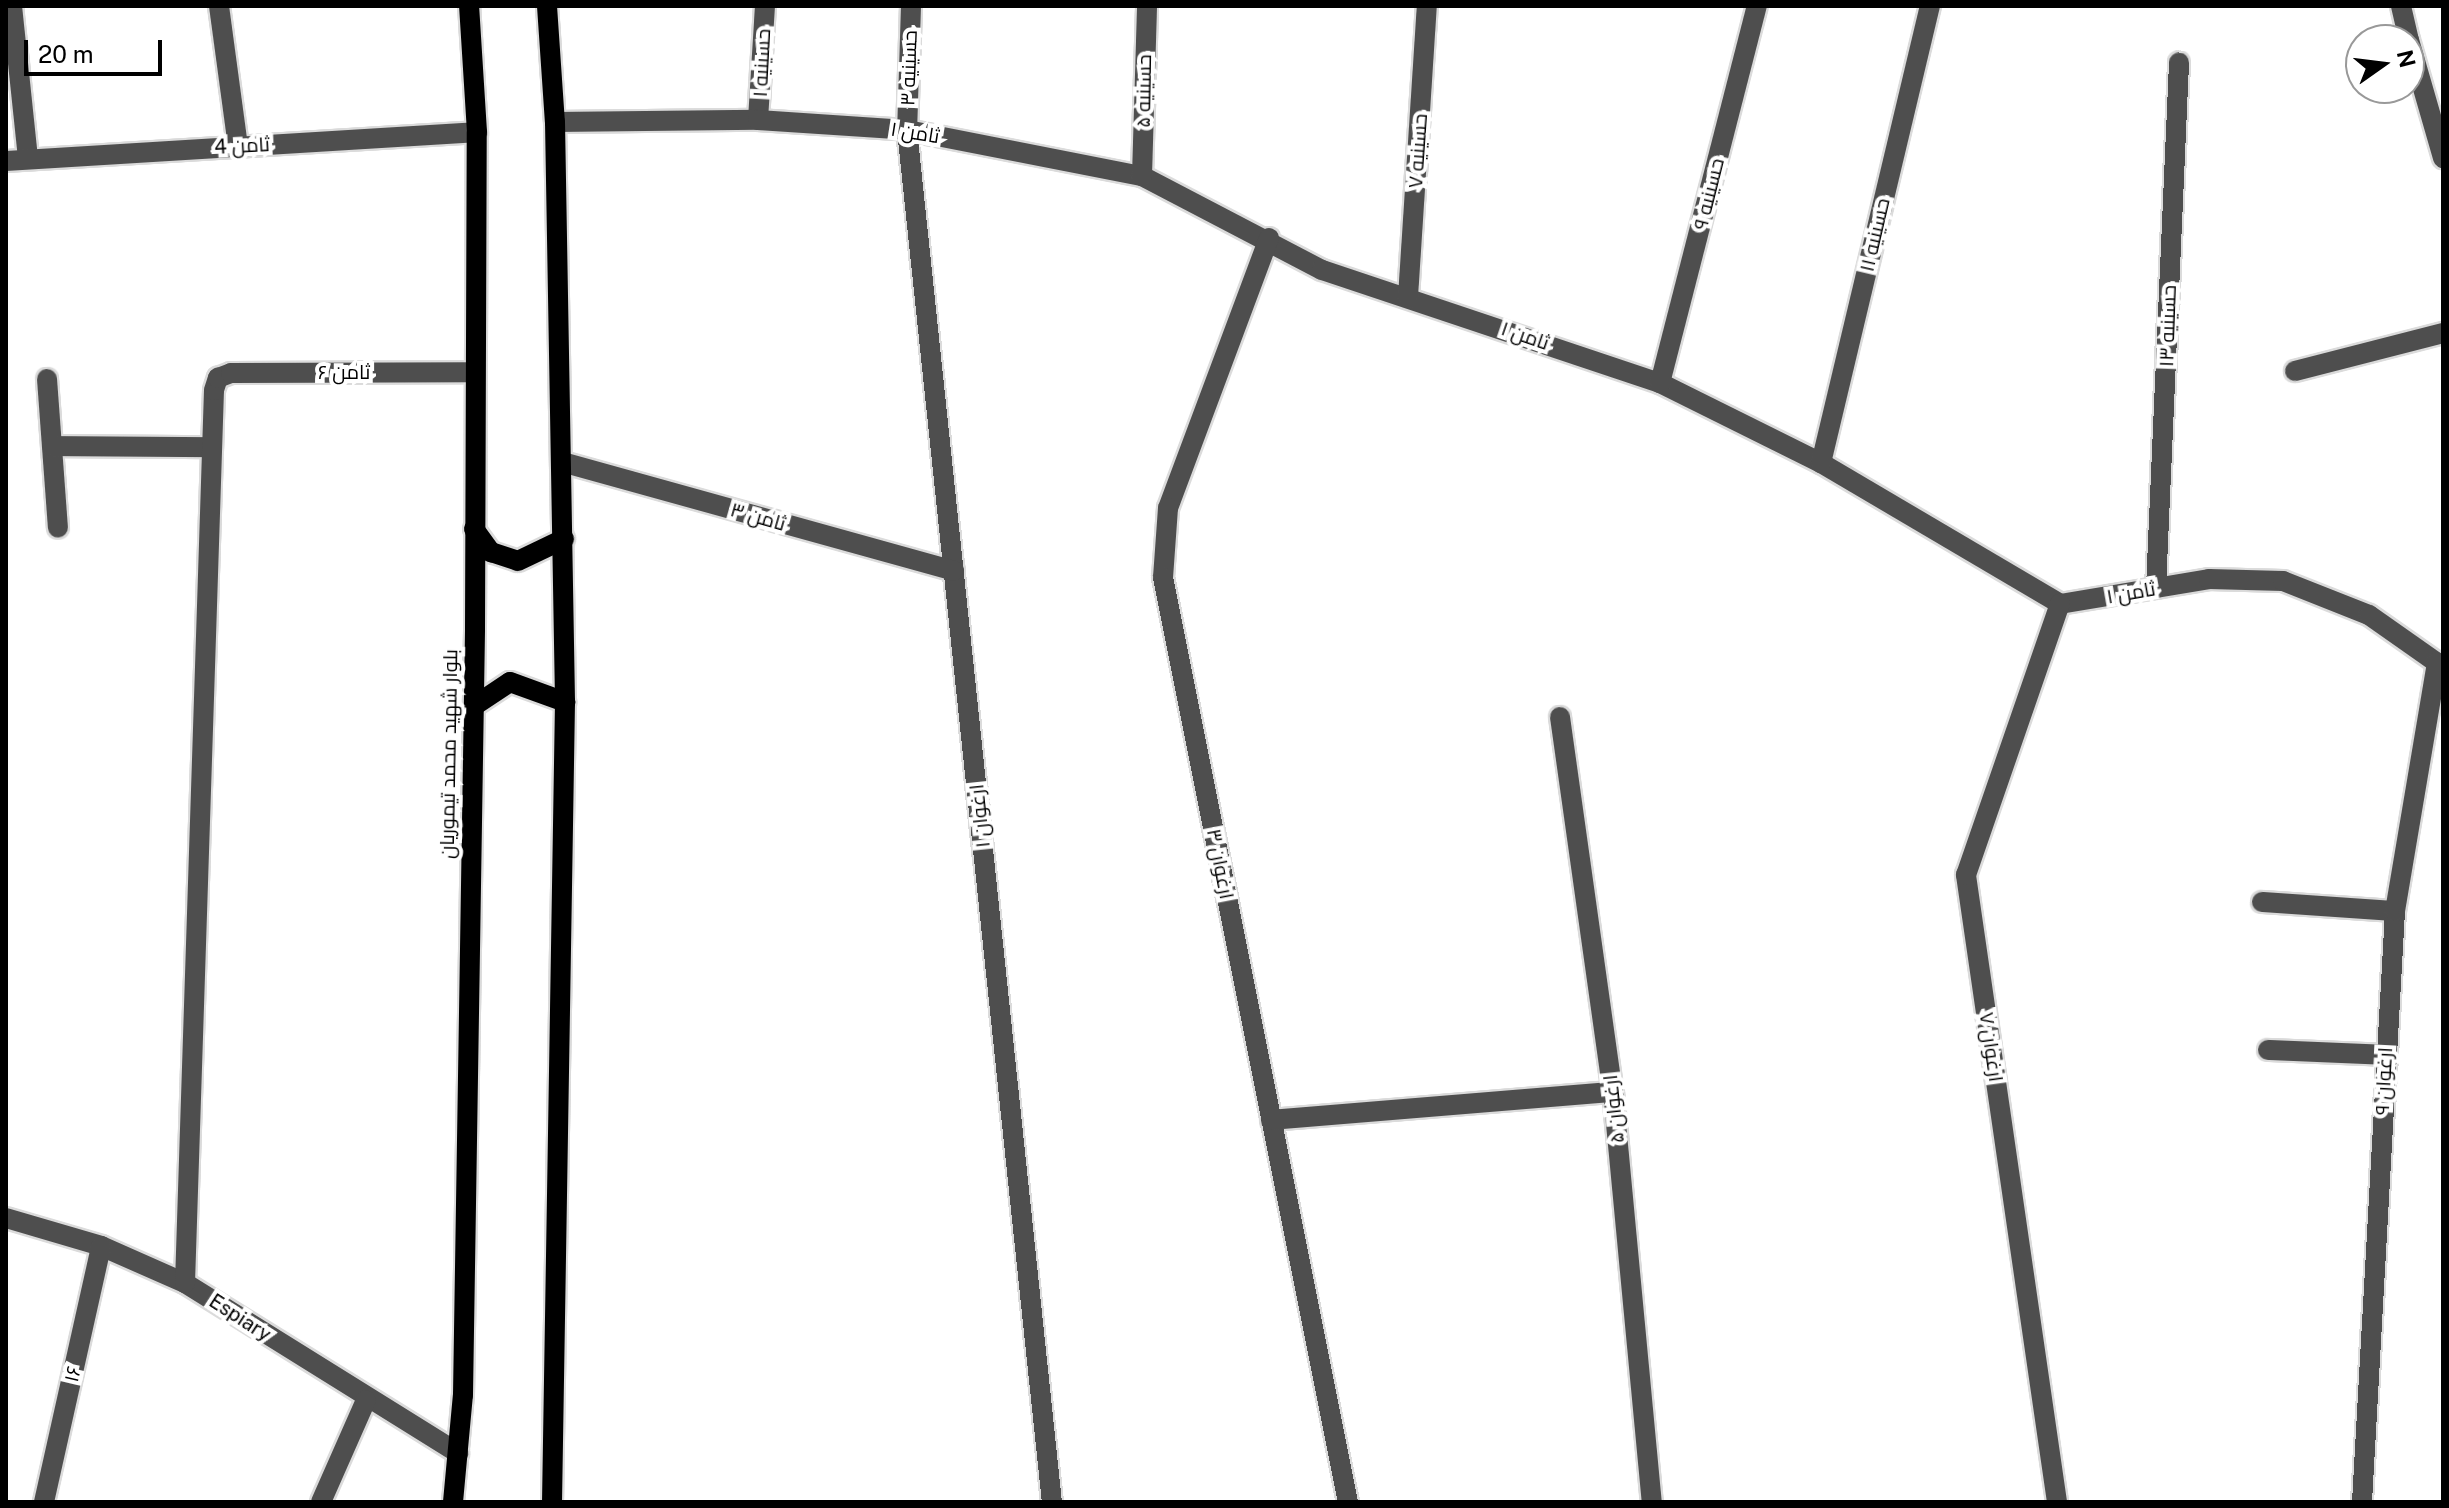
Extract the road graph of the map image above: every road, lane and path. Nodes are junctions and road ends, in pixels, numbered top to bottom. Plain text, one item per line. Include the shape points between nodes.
1 (12, 6) edge
2 (219, 6) edge
3 (469, 6) edge
4 (547, 6) edge
5 (765, 6) edge
6 (911, 6) edge
7 (1147, 6) edge
8 (1427, 6) edge
9 (1757, 6) edge
10 (1930, 6) edge
11 (2179, 63) dead end
12 (2425, 96) edge
13 (758, 120) junction
14 (555, 122) junction
15 (907, 130) junction
16 (477, 132) junction
17 (238, 146) junction
18 (28, 157) junction
19 (2443, 158) edge
20 (6, 161) edge
21 (1142, 176) junction
22 (1269, 238) junction
23 (1408, 297) junction
24 (2443, 333) edge
25 (2295, 371) dead end
26 (471, 372) junction
27 (47, 379) dead end
28 (1660, 383) junction
29 (52, 446) junction
30 (208, 447) junction
31 (562, 462) junction
32 (1821, 463) junction
33 (58, 528) dead end
34 (474, 529) junction
35 (564, 539) junction
36 (954, 571) junction
37 (2156, 588) junction
38 (2060, 604) junction
39 (2440, 665) edge
40 (565, 702) junction
41 (474, 706) junction
42 (1560, 717) dead end
43 (2262, 902) dead end
44 (2395, 911) junction
45 (2268, 1050) dead end
46 (2385, 1055) junction
47 (1613, 1092) junction
48 (1271, 1120) junction
49 (6, 1218) edge
50 (101, 1246) junction
51 (185, 1283) junction
52 (366, 1400) junction
53 (458, 1453) junction
54 (44, 1502) edge
55 (321, 1502) edge
56 (453, 1502) edge
57 (552, 1502) edge
58 (1052, 1502) edge
59 (1348, 1502) edge
60 (1652, 1502) edge
61 (2057, 1502) edge
62 (2362, 1502) edge

1 - 18 street
2 - 17 street
3 - 16 main road, بلوار شهید محمد تیموریان
4 - 14 main road
5 - 13 street, حسینیه ۱
6 - 15 street, حسینیه ۳
7 - 21 street, حسینیه ۵
8 - 23 street, حسینیه ۷
9 - 28 street, حسینیه ۹
10 - 32 street, حسینیه ۱۱
11 - 37 street, حسینیه ۱۳
12 - 19 street
13 - 14 street, ثامن ۱
13 - 15 street, ثامن ۱
14 - 31 main road
15 - 21 street, ثامن ۱
15 - 36 street, ارغوان ۱
16 - 17 street, ثامن 4
16 - 26 main road, بلوار شهید محمد تیموریان
17 - 18 street, ثامن 4
18 - 20 street, ثامن 4
21 - 22 street, ثامن ۱
22 - 23 street, ثامن ۱ via 1322,270
22 - 48 street, ارغوان ۳ via 1168,508 1163,577
23 - 28 street, ثامن ۱
24 - 25 street
26 - 30 street, ثامن ۶ via 218,378
26 - 34 main road, بلوار شهید محمد تیموریان
27 - 29 street
28 - 32 street, ثامن ۱
29 - 30 street
29 - 33 street
30 - 51 street
31 - 35 main road
31 - 36 street, ثامن ۳
32 - 38 street, ثامن ۱
34 - 35 main road via 491,552 518,561
34 - 41 main road, بلوار شهید محمد تیموریان
35 - 40 main road
36 - 58 street, ارغوان ۱
37 - 38 street, ثامن ۱
37 - 39 street, ثامن ۱ via 2209,579 2283,581 2369,615
38 - 61 street, ارغوان ۷ via 1966,875
39 - 44 street, ارغوان ۹
40 - 41 main road via 510,682
40 - 57 main road
41 - 53 main road, بلوار شهید محمد تیموریان
42 - 47 street, ارغوان ۵
43 - 44 street
44 - 46 street, ارغوان ۹
45 - 46 street
46 - 62 street, ارغوان ۹
47 - 48 street
47 - 60 street, ارغوان ۵
48 - 59 street, ارغوان ۳
49 - 50 street, Espiary
50 - 51 street, Espiary
50 - 54 street, ۱۶
51 - 52 street, Espiary
52 - 53 street, Espiary
52 - 55 street
53 - 56 main road, بلوار شهید محمد تیموریان

